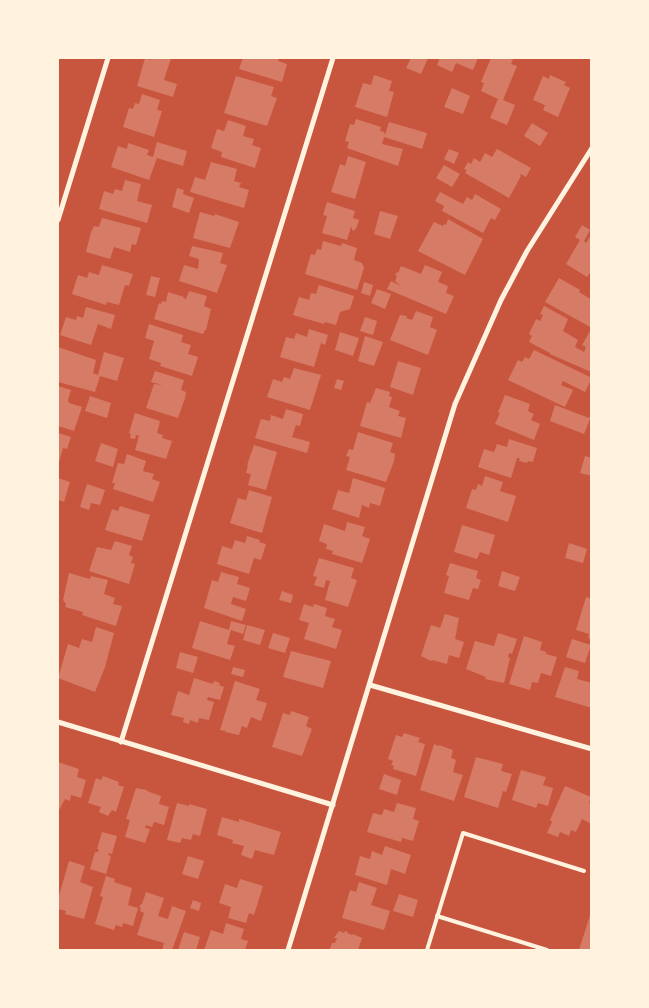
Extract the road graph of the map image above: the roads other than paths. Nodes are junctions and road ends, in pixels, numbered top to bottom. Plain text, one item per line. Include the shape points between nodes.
1 (108, 58) edge
2 (333, 58) edge
3 (592, 148) edge
4 (58, 220) edge
5 (370, 685) junction
6 (58, 722) edge
7 (121, 742) junction
8 (592, 749) edge
9 (333, 806) junction
10 (584, 871) dead end
11 (437, 916) junction
12 (288, 950) edge
13 (427, 950) edge
14 (547, 950) edge

1 - 4 street
2 - 7 street
3 - 5 street via 528,251 475,355 452,413
5 - 8 street
5 - 9 street
6 - 7 street
7 - 9 street
9 - 12 street
10 - 11 lane via 463,834
11 - 13 lane
11 - 14 lane

